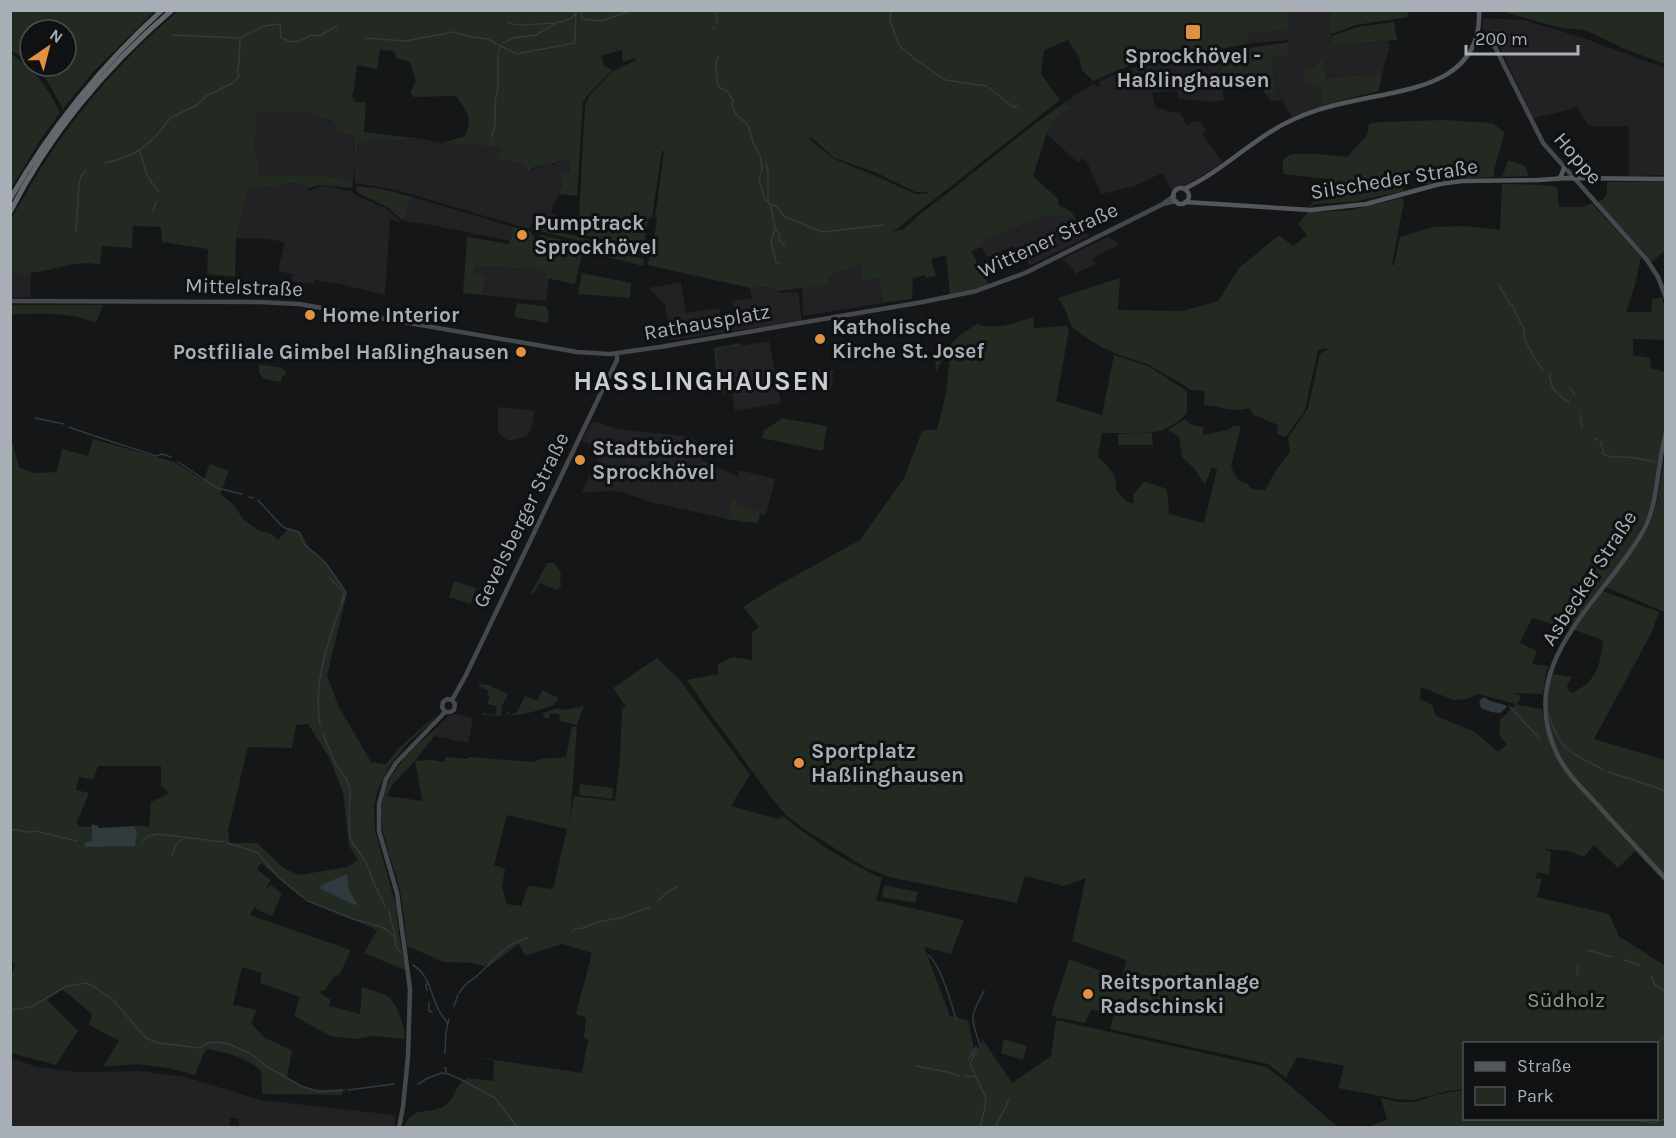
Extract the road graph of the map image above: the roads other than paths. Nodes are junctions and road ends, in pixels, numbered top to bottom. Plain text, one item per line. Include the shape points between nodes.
1 (162, 10) edge
2 (172, 10) edge
3 (1479, 11) edge
4 (1478, 33) junction
5 (1564, 168) junction
6 (1573, 178) junction
7 (1202, 179) junction
8 (1557, 179) junction
9 (1665, 179) edge
10 (1184, 189) junction
11 (1189, 195) junction
12 (10, 199) edge
13 (1175, 199) junction
14 (1185, 202) junction
15 (1201, 203) junction
16 (10, 212) edge
17 (1665, 298) edge
18 (10, 301) edge
19 (802, 322) joint
20 (617, 353) junction
21 (1665, 432) edge
22 (452, 700) junction
23 (445, 712) junction
24 (1665, 879) edge
25 (399, 1128) edge

1 - 12 highway via 67,112
2 - 16 highway via 122,57 70,118
3 - 4 main road
4 - 5 main road, Hoppe via 1494,45 1539,138
4 - 7 main road via 1462,63 1443,77 1300,117 1273,130
5 - 6 main road, Hoppe
5 - 8 main road
6 - 8 main road, Silscheder Straße
6 - 9 main road, Silscheder Straße
6 - 17 main road, Hoppe via 1651,265
7 - 10 main road
7 - 11 main road
8 - 15 main road, Silscheder Straße via 1452,182 1375,202 1323,209
10 - 11 main road
10 - 13 main road via 1176,190
11 - 14 main road
11 - 15 main road, Silscheder Straße
13 - 14 main road
13 - 19 main road, Wittener Straße via 1025,273 986,288
14 - 15 main road, Silscheder Straße
18 - 20 main road, Mittelstraße via 294,303 577,352
19 - 20 main road, Rathausplatz
20 - 22 main road, Gevelsberger Straße via 600,397
21 - 24 main road, Asbecker Straße via 1650,518 1560,649 1545,694 1548,728 1558,756
22 - 23 main road via 454,710
22 - 23 main road via 443,702
23 - 25 main road via 392,768 379,804 379,831 399,903 410,989 408,1056

